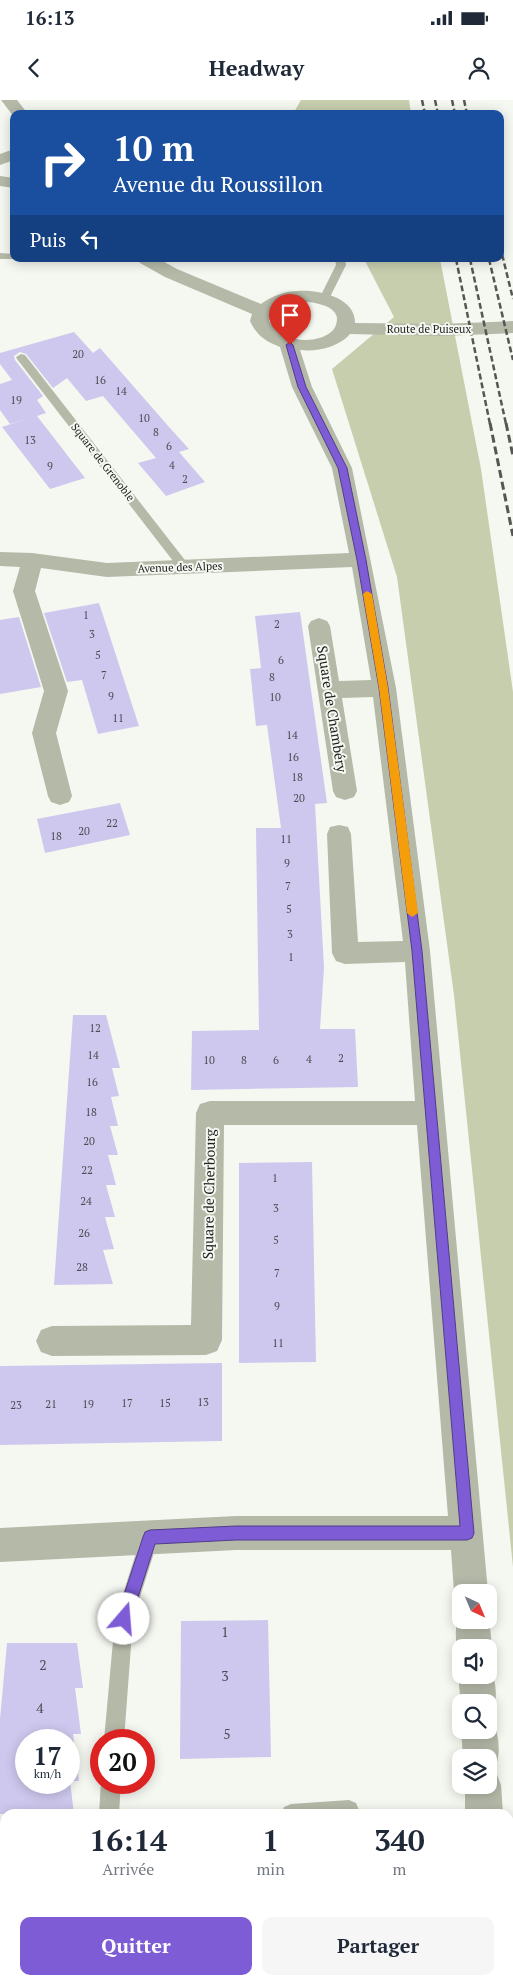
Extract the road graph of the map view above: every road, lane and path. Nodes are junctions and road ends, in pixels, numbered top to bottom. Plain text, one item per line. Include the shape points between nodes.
1 (9, 100) edge
2 (17, 110) edge
3 (152, 262) edge
4 (340, 262) edge
5 (324, 299) junction
6 (262, 311) junction
7 (513, 327) edge
8 (346, 328) junction
9 (290, 345) junction
10 (21, 357) dead end
11 (0, 559) edge
12 (32, 560) junction
13 (362, 560) junction
14 (184, 567) junction
15 (320, 626) dead end
16 (384, 688) junction
17 (329, 690) junction
18 (345, 791) dead end
19 (60, 796) dead end
20 (340, 834) dead end
21 (417, 951) junction
22 (431, 1112) junction
23 (52, 1341) dead end
24 (467, 1533) junction
25 (150, 1537) junction
26 (0, 1545) edge
27 (470, 1584) edge
28 (115, 1729) edge
29 (110, 1794) edge
30 (483, 1794) edge
31 (108, 1809) edge
32 (484, 1809) edge

1 - 2 street
3 - 6 street
4 - 5 lane
5 - 6 street via 295,296 281,299
5 - 8 street via 344,312
6 - 9 street via 258,319 266,335
7 - 8 street, Route de Puiseux via 441,330
8 - 9 street via 340,335 318,345
9 - 13 street via 302,387 342,468
10 - 14 lane, Square de Grenoble
11 - 12 street, Avenue des Alpes
12 - 14 street, Avenue des Alpes via 107,570
12 - 19 street via 24,591 56,691 44,733
13 - 14 street, Avenue des Alpes
13 - 16 street
15 - 17 street, Square de Chambéry
16 - 17 street
16 - 21 street
17 - 18 street, Square de Chambéry
20 - 21 street via 345,952
21 - 22 street
22 - 23 street, Square de Cherbourg via 210,1113 206,1340
22 - 24 street
24 - 25 street via 236,1533
24 - 27 street
25 - 26 street
25 - 28 lane via 124,1619
29 - 31 lane
30 - 32 street

